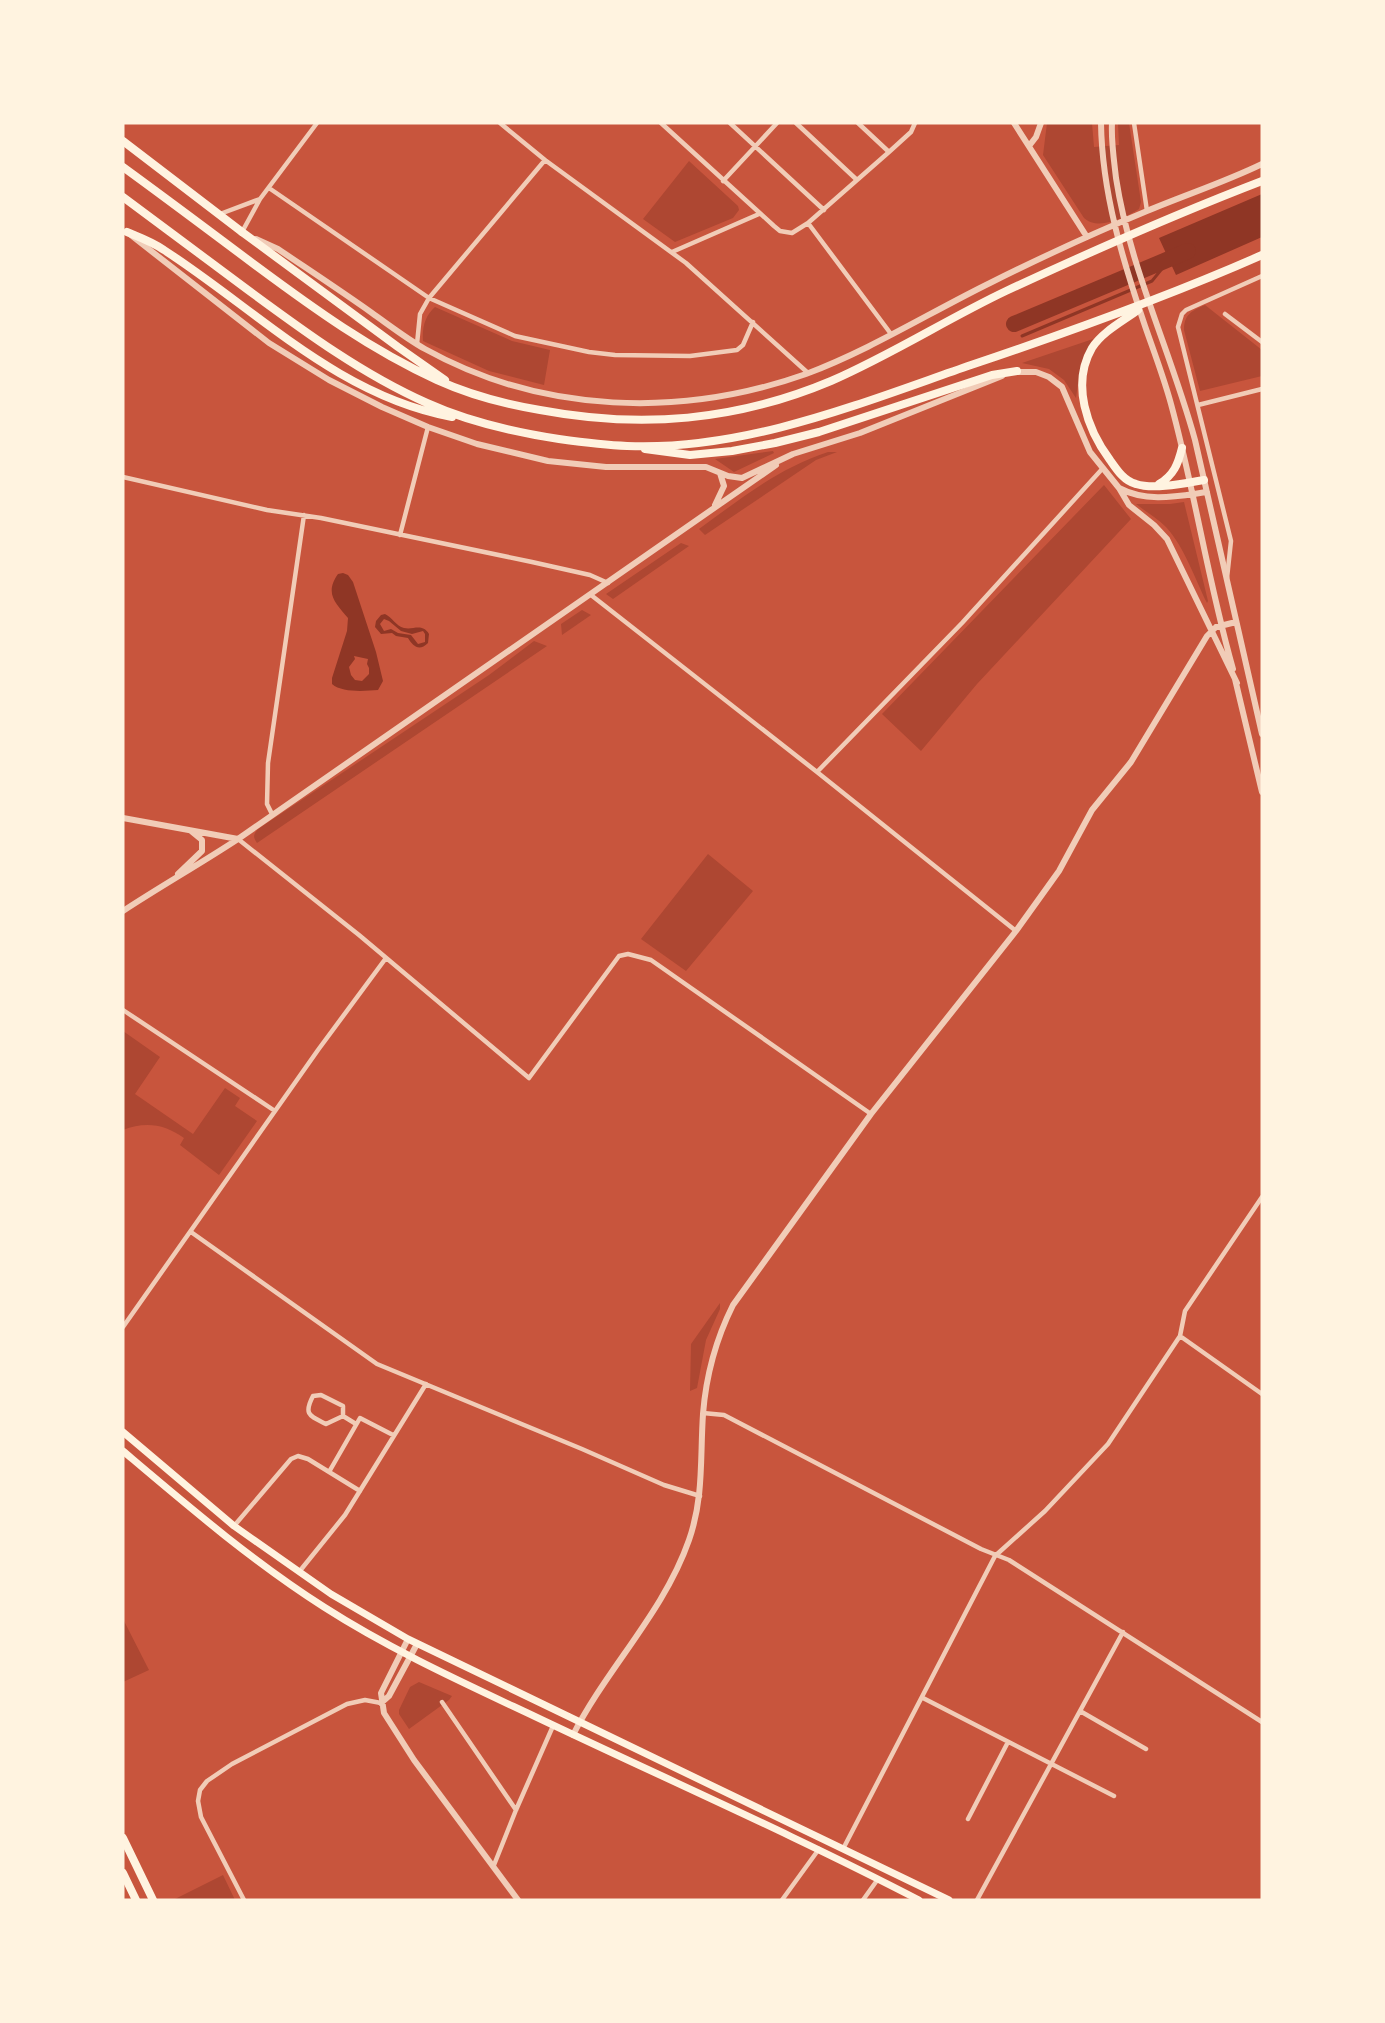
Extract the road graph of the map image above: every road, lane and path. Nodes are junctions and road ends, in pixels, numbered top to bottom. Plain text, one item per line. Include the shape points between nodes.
1 (316, 123) edge
2 (501, 123) edge
3 (661, 123) edge
4 (730, 123) edge
5 (777, 123) edge
6 (796, 123) edge
7 (858, 123) edge
8 (915, 123) edge
9 (1014, 123) edge
10 (1041, 123) edge
11 (1101, 123) edge
12 (1112, 123) edge
13 (1134, 123) edge
14 (123, 141) edge
15 (756, 146) junction
16 (1029, 146) junction
17 (889, 152) junction
18 (545, 160) junction
19 (1262, 164) edge
20 (123, 167) edge
21 (1262, 179) edge
22 (857, 180) junction
23 (723, 181) junction
24 (269, 188) junction
25 (123, 197) edge
26 (260, 199) junction
27 (824, 210) junction
28 (1147, 211) junction
29 (759, 214) junction
30 (219, 215) junction
31 (808, 224) junction
32 (125, 230) edge
33 (242, 232) junction
34 (1087, 237) junction
35 (672, 252) junction
36 (1262, 255) edge
37 (1262, 276) edge
38 (429, 298) junction
39 (1145, 304) junction
40 (1225, 314) dead end
41 (753, 322) junction
42 (891, 334) junction
43 (1262, 342) edge
44 (417, 344) junction
45 (1017, 371) junction
46 (808, 373) junction
47 (1262, 389) edge
48 (461, 390) junction
49 (1198, 405) junction
50 (477, 422) junction
51 (428, 427) junction
52 (627, 446) junction
53 (1182, 448) junction
54 (793, 454) junction
55 (1102, 468) junction
56 (720, 473) junction
57 (123, 477) edge
58 (1204, 480) junction
59 (1189, 482) junction
60 (1157, 485) junction
61 (1119, 488) junction
62 (1207, 492) junction
63 (1191, 494) junction
64 (714, 508) junction
65 (304, 515) junction
66 (399, 535) junction
67 (1226, 581) junction
68 (609, 583) junction
69 (591, 595) junction
70 (1236, 622) junction
71 (1221, 626) junction
72 (1211, 631) junction
73 (1236, 683) junction
74 (1262, 734) edge
75 (1258, 759) edge
76 (818, 772) junction
77 (1262, 792) edge
78 (272, 814) junction
79 (123, 818) edge
80 (190, 830) junction
81 (238, 839) junction
82 (175, 877) junction
83 (123, 911) edge
84 (1016, 931) junction
85 (386, 958) junction
86 (123, 1010) edge
87 (275, 1111) junction
88 (871, 1114) junction
89 (1262, 1197) edge
90 (191, 1232) junction
91 (123, 1327) edge
92 (1180, 1336) junction
93 (426, 1384) junction
94 (1262, 1394) edge
95 (703, 1413) junction
96 (343, 1416) junction
97 (356, 1424) junction
98 (123, 1432) edge
99 (393, 1435) junction
100 (123, 1452) edge
101 (329, 1472) junction
102 (360, 1491) junction
103 (700, 1496) junction
104 (234, 1526) junction
105 (995, 1556) junction
106 (300, 1572) junction
107 (1123, 1632) junction
108 (408, 1639) junction
109 (417, 1644) junction
110 (402, 1652) junction
111 (410, 1657) junction
112 (923, 1698) junction
113 (442, 1702) dead end
114 (381, 1704) junction
115 (1080, 1711) junction
116 (579, 1722) junction
117 (1262, 1722) edge
118 (553, 1726) junction
119 (573, 1735) junction
120 (1008, 1742) junction
121 (1146, 1749) dead end
122 (1051, 1764) junction
123 (1114, 1796) dead end
124 (516, 1810) junction
125 (968, 1819) dead end
126 (123, 1838) edge
127 (819, 1849) junction
128 (843, 1849) junction
129 (494, 1865) junction
130 (123, 1874) edge
131 (878, 1879) junction
132 (136, 1900) edge
133 (153, 1900) edge
134 (244, 1900) edge
135 (518, 1900) edge
136 (782, 1900) edge
137 (863, 1900) edge
138 (919, 1900) edge
139 (949, 1900) edge
140 (977, 1900) edge

1 - 24 street
2 - 18 street
3 - 23 street
4 - 15 street
5 - 15 street
6 - 22 street
7 - 17 street
8 - 17 street via 911,132
9 - 16 street
10 - 16 street
11 - 53 street via 1108,191 1121,249
12 - 58 street via 1118,189 1131,246 1191,425
13 - 28 street
14 - 30 main road
15 - 23 street
15 - 27 street
16 - 34 street
17 - 22 street
18 - 35 street
18 - 38 street
19 - 28 street
20 - 48 highway via 366,344
21 - 48 highway via 1005,292 834,380 757,406 676,420 627,421 508,405
22 - 27 street
23 - 29 street
24 - 26 street
24 - 38 street
25 - 50 highway via 359,368 428,403
26 - 30 street
26 - 33 street
27 - 31 street
28 - 34 street
29 - 31 street via 780,231 792,233
29 - 35 street
30 - 33 main road
31 - 42 street
32 - 50 highway via 162,248 309,355 350,380 397,402
32 - 51 street via 294,359 352,393
33 - 44 street via 278,249
33 - 48 highway
34 - 42 street
35 - 41 street
36 - 39 highway
37 - 49 street via 1182,314 1179,337
38 - 41 street via 515,336 615,355 734,351 743,345
38 - 44 street via 420,314
39 - 52 highway via 804,421 728,438
39 - 60 highway via 1094,346 1084,369 1082,393 1093,434 1115,467 1133,483
40 - 43 street
41 - 46 street
42 - 46 street
44 - 46 street via 460,367 510,385 597,402 696,401 754,390
45 - 52 highway via 992,375 840,426 775,443 690,455
45 - 54 street via 860,433
45 - 55 street via 1041,373 1062,387 1085,443
47 - 49 street
49 - 67 street via 1231,541
50 - 52 highway via 534,435
51 - 56 street via 486,447 556,462 606,467 706,467
51 - 66 street
53 - 59 street
53 - 60 highway via 1177,467
54 - 56 street via 742,478
54 - 64 street
55 - 61 street
55 - 76 street via 962,623
56 - 64 street via 724,486
57 - 65 street
58 - 59 highway
58 - 62 street
59 - 60 highway
59 - 63 street
61 - 63 street via 1146,497
61 - 72 street via 1129,505 1167,539
62 - 63 street
62 - 67 street
63 - 71 street
64 - 68 street
65 - 66 street
65 - 78 street via 268,763 267,804
66 - 68 street via 590,574
67 - 70 street
68 - 69 street
69 - 76 street
69 - 78 street
70 - 71 street
70 - 74 street
71 - 72 street
71 - 73 street
72 - 73 street
72 - 84 street via 1131,762 1092,810 1059,872
73 - 75 street
75 - 77 street
76 - 84 street
78 - 81 street
79 - 80 street
80 - 81 street
80 - 82 street via 202,840 202,851
81 - 82 street
81 - 85 street
82 - 83 street
84 - 88 street
85 - 87 street
85 - 88 street via 529,1078 619,956 647,958
86 - 87 street
87 - 90 street
88 - 95 street via 733,1305 720,1333
89 - 92 street via 1185,1311
90 - 91 street
90 - 93 street via 377,1364
92 - 94 street
92 - 105 street via 1106,1446 1045,1511
93 - 99 street
93 - 103 street via 664,1485
95 - 103 street
95 - 105 street via 724,1415
96 - 96 street via 343,1406 321,1395 313,1396 308,1406 311,1416 326,1424
96 - 97 street
97 - 99 street via 360,1418
97 - 101 street
98 - 104 main road
99 - 102 street
100 - 110 main road via 226,1538 323,1606
101 - 102 street
101 - 104 street via 308,1459 291,1459
102 - 106 street
103 - 116 street via 689,1540 670,1583
104 - 106 main road
105 - 107 street via 1009,1560
105 - 112 street
106 - 108 main road
107 - 115 street
107 - 117 street
108 - 109 main road
108 - 110 street
109 - 111 street
109 - 116 main road
110 - 111 main road
110 - 114 street via 381,1693
111 - 114 street
111 - 118 main road
112 - 120 street
112 - 128 street
113 - 124 street
114 - 129 street via 410,1754
114 - 134 street via 365,1700 347,1704 232,1764 200,1790 201,1817
115 - 121 street
115 - 122 street
116 - 119 street
116 - 128 main road
118 - 119 main road
118 - 124 street
119 - 127 main road
120 - 122 street
120 - 125 street
122 - 123 street
122 - 140 street
124 - 129 street
126 - 133 main road
127 - 131 main road
127 - 136 street
128 - 139 main road
129 - 135 street
130 - 132 main road
131 - 137 street
131 - 138 main road

